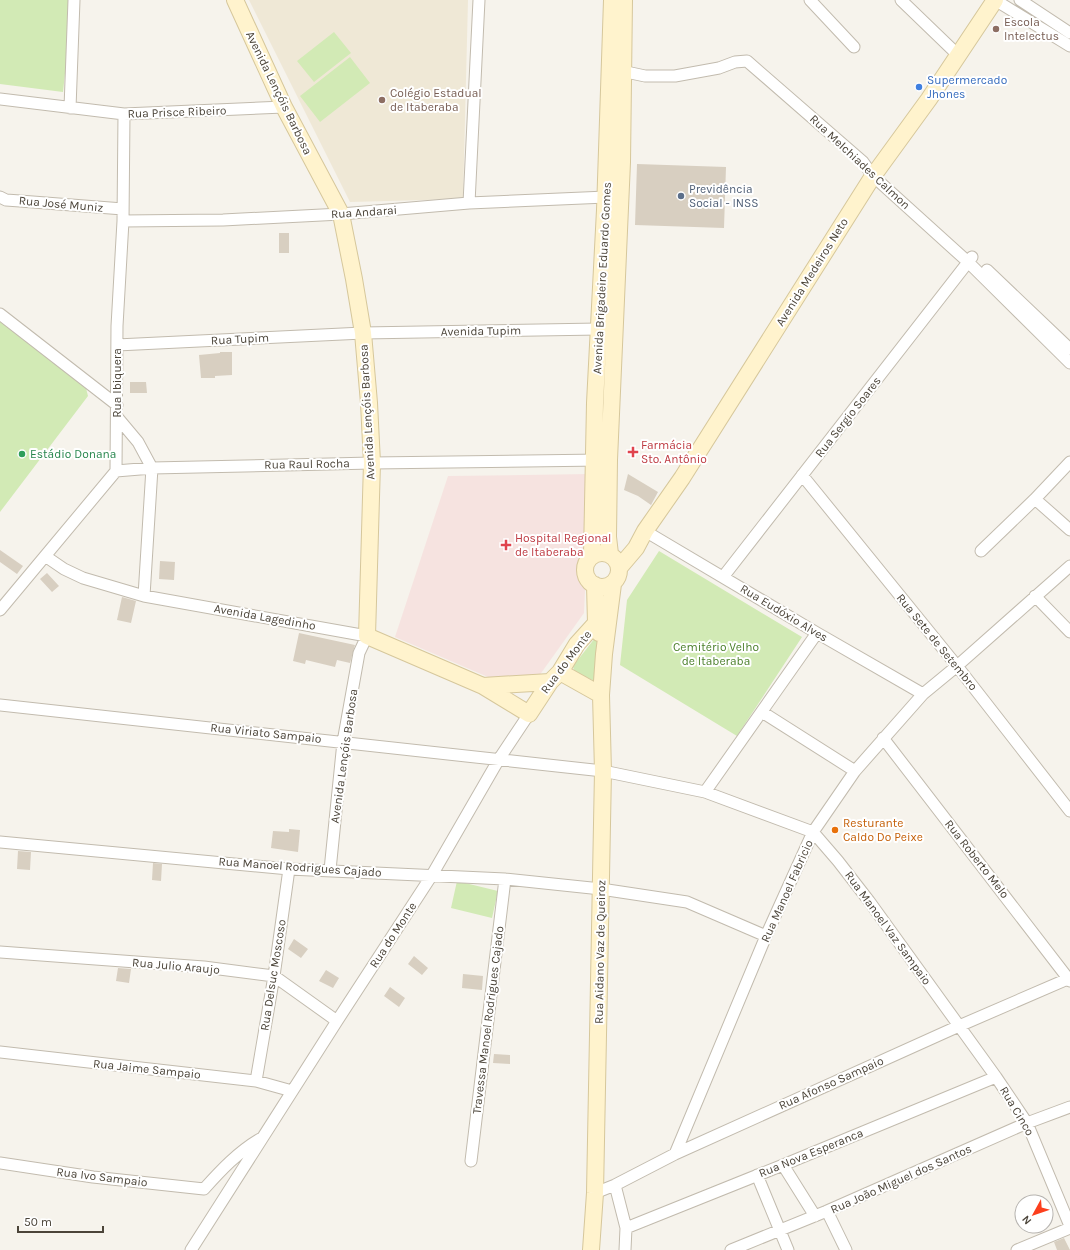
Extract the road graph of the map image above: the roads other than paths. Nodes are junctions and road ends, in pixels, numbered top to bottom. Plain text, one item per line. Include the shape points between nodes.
1 (74, 0) edge
2 (235, 0) edge
3 (479, 0) edge
4 (612, 0) edge
5 (624, 0) edge
6 (810, 0) edge
7 (901, 0) edge
8 (995, 0) edge
9 (1020, 0) edge
10 (617, 24) junction
11 (1070, 33) edge
12 (1070, 46) edge
13 (854, 47) dead end
14 (958, 55) junction
15 (617, 70) junction
16 (0, 99) edge
17 (70, 108) junction
18 (284, 108) junction
19 (124, 114) junction
20 (874, 173) junction
21 (0, 197) edge
22 (469, 203) junction
23 (610, 206) junction
24 (123, 209) junction
25 (341, 214) junction
26 (123, 221) junction
27 (970, 259) junction
28 (0, 314) edge
29 (599, 329) junction
30 (363, 333) junction
31 (117, 345) junction
32 (1070, 350) edge
33 (1070, 363) edge
34 (596, 403) junction
35 (116, 404) junction
36 (612, 404) junction
37 (117, 418) junction
38 (602, 460) junction
39 (1070, 462) edge
40 (372, 463) junction
41 (152, 468) junction
42 (116, 471) junction
43 (802, 476) junction
44 (1035, 499) junction
45 (600, 506) junction
46 (1070, 530) edge
47 (646, 531) junction
48 (981, 551) dead end
49 (45, 556) junction
50 (592, 556) junction
51 (614, 560) junction
52 (1070, 566) edge
53 (723, 577) junction
54 (612, 584) junction
55 (595, 585) junction
56 (144, 596) junction
57 (1035, 596) junction
58 (0, 610) edge
59 (596, 623) junction
60 (1070, 632) edge
61 (817, 633) junction
62 (367, 636) junction
63 (604, 654) junction
64 (957, 666) junction
65 (555, 677) junction
66 (484, 686) junction
67 (923, 694) junction
68 (601, 695) junction
69 (0, 705) edge
70 (762, 712) junction
71 (529, 714) junction
72 (884, 738) junction
73 (343, 742) junction
74 (499, 759) junction
75 (604, 771) junction
76 (855, 771) junction
77 (705, 792) junction
78 (1070, 810) edge
79 (813, 832) junction
80 (0, 842) edge
81 (289, 869) junction
82 (330, 870) junction
83 (432, 875) junction
84 (505, 879) junction
85 (601, 889) junction
86 (766, 936) junction
87 (0, 952) edge
88 (274, 976) junction
89 (1070, 979) edge
90 (337, 1021) junction
91 (959, 1026) junction
92 (0, 1052) edge
93 (996, 1077) junction
94 (256, 1081) junction
95 (292, 1091) junction
96 (1070, 1107) edge
97 (1027, 1123) junction
98 (264, 1137) junction
99 (675, 1154) junction
100 (472, 1161) dead end
101 (0, 1163) edge
102 (783, 1165) junction
103 (757, 1175) junction
104 (615, 1185) junction
105 (595, 1192) junction
106 (826, 1211) junction
107 (815, 1216) junction
108 (1070, 1227) edge
109 (626, 1228) junction
110 (780, 1229) junction
111 (191, 1250) edge
112 (590, 1250) edge
113 (625, 1250) edge
114 (731, 1250) edge
115 (788, 1250) edge
116 (846, 1250) edge
117 (1017, 1250) edge

1 - 17 street
2 - 18 street, Avenida Lençóis Barbosa
3 - 22 street
4 - 10 street, Avenida Brigadeiro Eduardo Gomes
5 - 10 street, Avenida Brigadeiro Eduardo Gomes
6 - 13 street
7 - 14 street
8 - 12 street
8 - 14 street, Avenida Medeiros Neto
9 - 11 street
10 - 15 street, Avenida Brigadeiro Eduardo Gomes
14 - 20 street, Avenida Medeiros Neto
15 - 20 street, Rua Melchiades Calmon via 645,76 675,76 748,61
15 - 23 street, Avenida Brigadeiro Eduardo Gomes
16 - 17 street, Rua Prisce Ribeiro
17 - 19 street, Rua Prisce Ribeiro
18 - 19 street, Rua Prisce Ribeiro
18 - 25 street, Avenida Lençóis Barbosa
19 - 24 street, Rua Ibiquera
20 - 27 street, Rua Melchiades Calmon
20 - 47 street, Avenida Medeiros Neto
21 - 24 street, Rua José Muniz via 6,200
22 - 23 street, Rua Andarai
22 - 25 street, Rua Andarai
23 - 29 street, Avenida Brigadeiro Eduardo Gomes
23 - 36 street, Avenida Brigadeiro Eduardo Gomes
24 - 26 street, Rua Ibiquera
25 - 26 street, Rua Andarai via 223,220
25 - 30 street, Avenida Lençóis Barbosa
26 - 31 street, Rua Ibiquera
27 - 32 street, Rua Melchiades Calmon
27 - 33 street, Rua Melchiades Calmon
27 - 43 street, Rua Sergio Soares
28 - 35 street
29 - 30 street, Avenida Tupim
29 - 34 street, Avenida Brigadeiro Eduardo Gomes
30 - 31 street, Rua Tupim
30 - 40 street, Avenida Lençóis Barbosa
31 - 35 street, Rua Ibiquera
34 - 36 street
34 - 38 street, Avenida Brigadeiro Eduardo Gomes
35 - 37 street, Rua Ibiquera
36 - 38 street, Avenida Brigadeiro Eduardo Gomes
37 - 41 street via 138,442
37 - 42 street, Rua Ibiquera
38 - 40 street, Rua Raul Rocha
38 - 45 street, Avenida Brigadeiro Eduardo Gomes
39 - 44 street
40 - 41 street, Rua Raul Rocha
40 - 62 street, Avenida Lençóis Barbosa
41 - 42 street, Rua Raul Rocha
41 - 56 street
42 - 49 street
43 - 53 street, Rua Sergio Soares
43 - 64 street, Rua Sete de Setembro
44 - 46 street
44 - 48 street
45 - 50 street, Avenida Brigadeiro Eduardo Gomes
45 - 51 street, Avenida Brigadeiro Eduardo Gomes
47 - 51 street, Avenida Medeiros Neto via 636,548
47 - 53 street, Rua Eudóxio Alves
49 - 56 street, Avenida Lagedinho via 83,578
49 - 58 street
50 - 51 street via 602,552
50 - 55 street via 588,560 586,571 590,582
51 - 54 street via 619,574
52 - 57 street, Rua Manoel Fabricio
53 - 61 street, Rua Eudóxio Alves
54 - 55 street via 601,587
54 - 63 street, Rua Aidano Vaz de Queiroz
55 - 59 street, Rua Aidano Vaz de Queiroz
56 - 62 street, Avenida Lagedinho
57 - 60 street
57 - 64 street, Rua Manoel Fabricio
59 - 63 street, Rua Aidano Vaz de Queiroz
59 - 65 street, Rua do Monte via 577,644
61 - 67 street, Rua Eudóxio Alves
61 - 70 street
62 - 66 street, Avenida Lagedinho
62 - 73 street, Avenida Lençóis Barbosa via 359,653
63 - 68 street, Rua Aidano Vaz de Queiroz
64 - 67 street, Rua Manoel Fabricio
64 - 78 street, Rua Sete de Setembro
65 - 66 street, Avenida Lagedinho
65 - 68 street
65 - 71 street, Rua do Monte
66 - 71 street, Avenida Lagedinho
67 - 72 street, Rua Manoel Fabricio
68 - 75 street, Rua Aidano Vaz de Queiroz
69 - 73 street, Rua Viriato Sampaio
70 - 76 street
70 - 77 street
71 - 74 street, Rua do Monte
72 - 76 street, Rua Manoel Fabricio
72 - 89 street, Rua Roberto Melo
73 - 74 street, Rua Viriato Sampaio
73 - 82 street, Avenida Lençóis Barbosa
74 - 75 street, Rua Viriato Sampaio
74 - 83 street, Rua do Monte
75 - 77 street, Rua Viriato Sampaio
75 - 85 street, Rua Aidano Vaz de Queiroz
76 - 79 street, Rua Manoel Fabricio
77 - 79 street, Rua Viriato Sampaio
79 - 86 street, Rua Manoel Fabricio
79 - 91 street, Rua Manoel Vaz Sampaio via 838,861
80 - 81 street, Rua Manoel Rodrigues Cajado
81 - 82 street, Rua Manoel Rodrigues Cajado
81 - 88 street, Rua Delsuc Moscoso
82 - 83 street, Rua Manoel Rodrigues Cajado
83 - 84 street, Rua Manoel Rodrigues Cajado
83 - 90 street, Rua do Monte
84 - 85 street, Rua Manoel Rodrigues Cajado
84 - 100 street, Travessa Manoel Rodrigues Cajado
85 - 86 street, Rua Manoel Rodrigues Cajado via 688,902
85 - 105 street, Rua Aidano Vaz de Queiroz
86 - 99 street, Rua Manoel Fabricio
87 - 88 street, Rua Julio Araujo via 204,967
88 - 90 street, Rua Julio Araujo
88 - 94 street, Rua Delsuc Moscoso
89 - 91 street, Rua Afonso Sampaio
90 - 95 street, Rua do Monte
91 - 93 street, Rua Cinco
91 - 99 street, Rua Afonso Sampaio
92 - 94 street, Rua Jaime Sampaio
93 - 97 street, Rua Cinco
93 - 102 street, Rua Nova Esperanca
94 - 95 street, Rua Jaime Sampaio
95 - 98 street, Rua do Monte
96 - 97 street, Rua João Miguel dos Santos
97 - 106 street, Rua João Miguel dos Santos
97 - 108 street, Rua Cinco
98 - 101 street, Rua Ivo Sampaio via 240,1153 204,1189 93,1177
98 - 111 street, Rua do Monte
99 - 104 street, Rua Afonso Sampaio
102 - 103 street, Rua Nova Esperanca
102 - 107 street
103 - 109 street, Rua Nova Esperanca
103 - 110 street
104 - 105 street, Rua Afonso Sampaio
104 - 109 street
105 - 112 street, Rua Aidano Vaz de Queiroz
106 - 107 street, Rua João Miguel dos Santos
106 - 116 street
107 - 110 street, Rua João Miguel dos Santos
108 - 117 street
109 - 113 street
110 - 114 street, Rua João Miguel dos Santos
110 - 115 street

